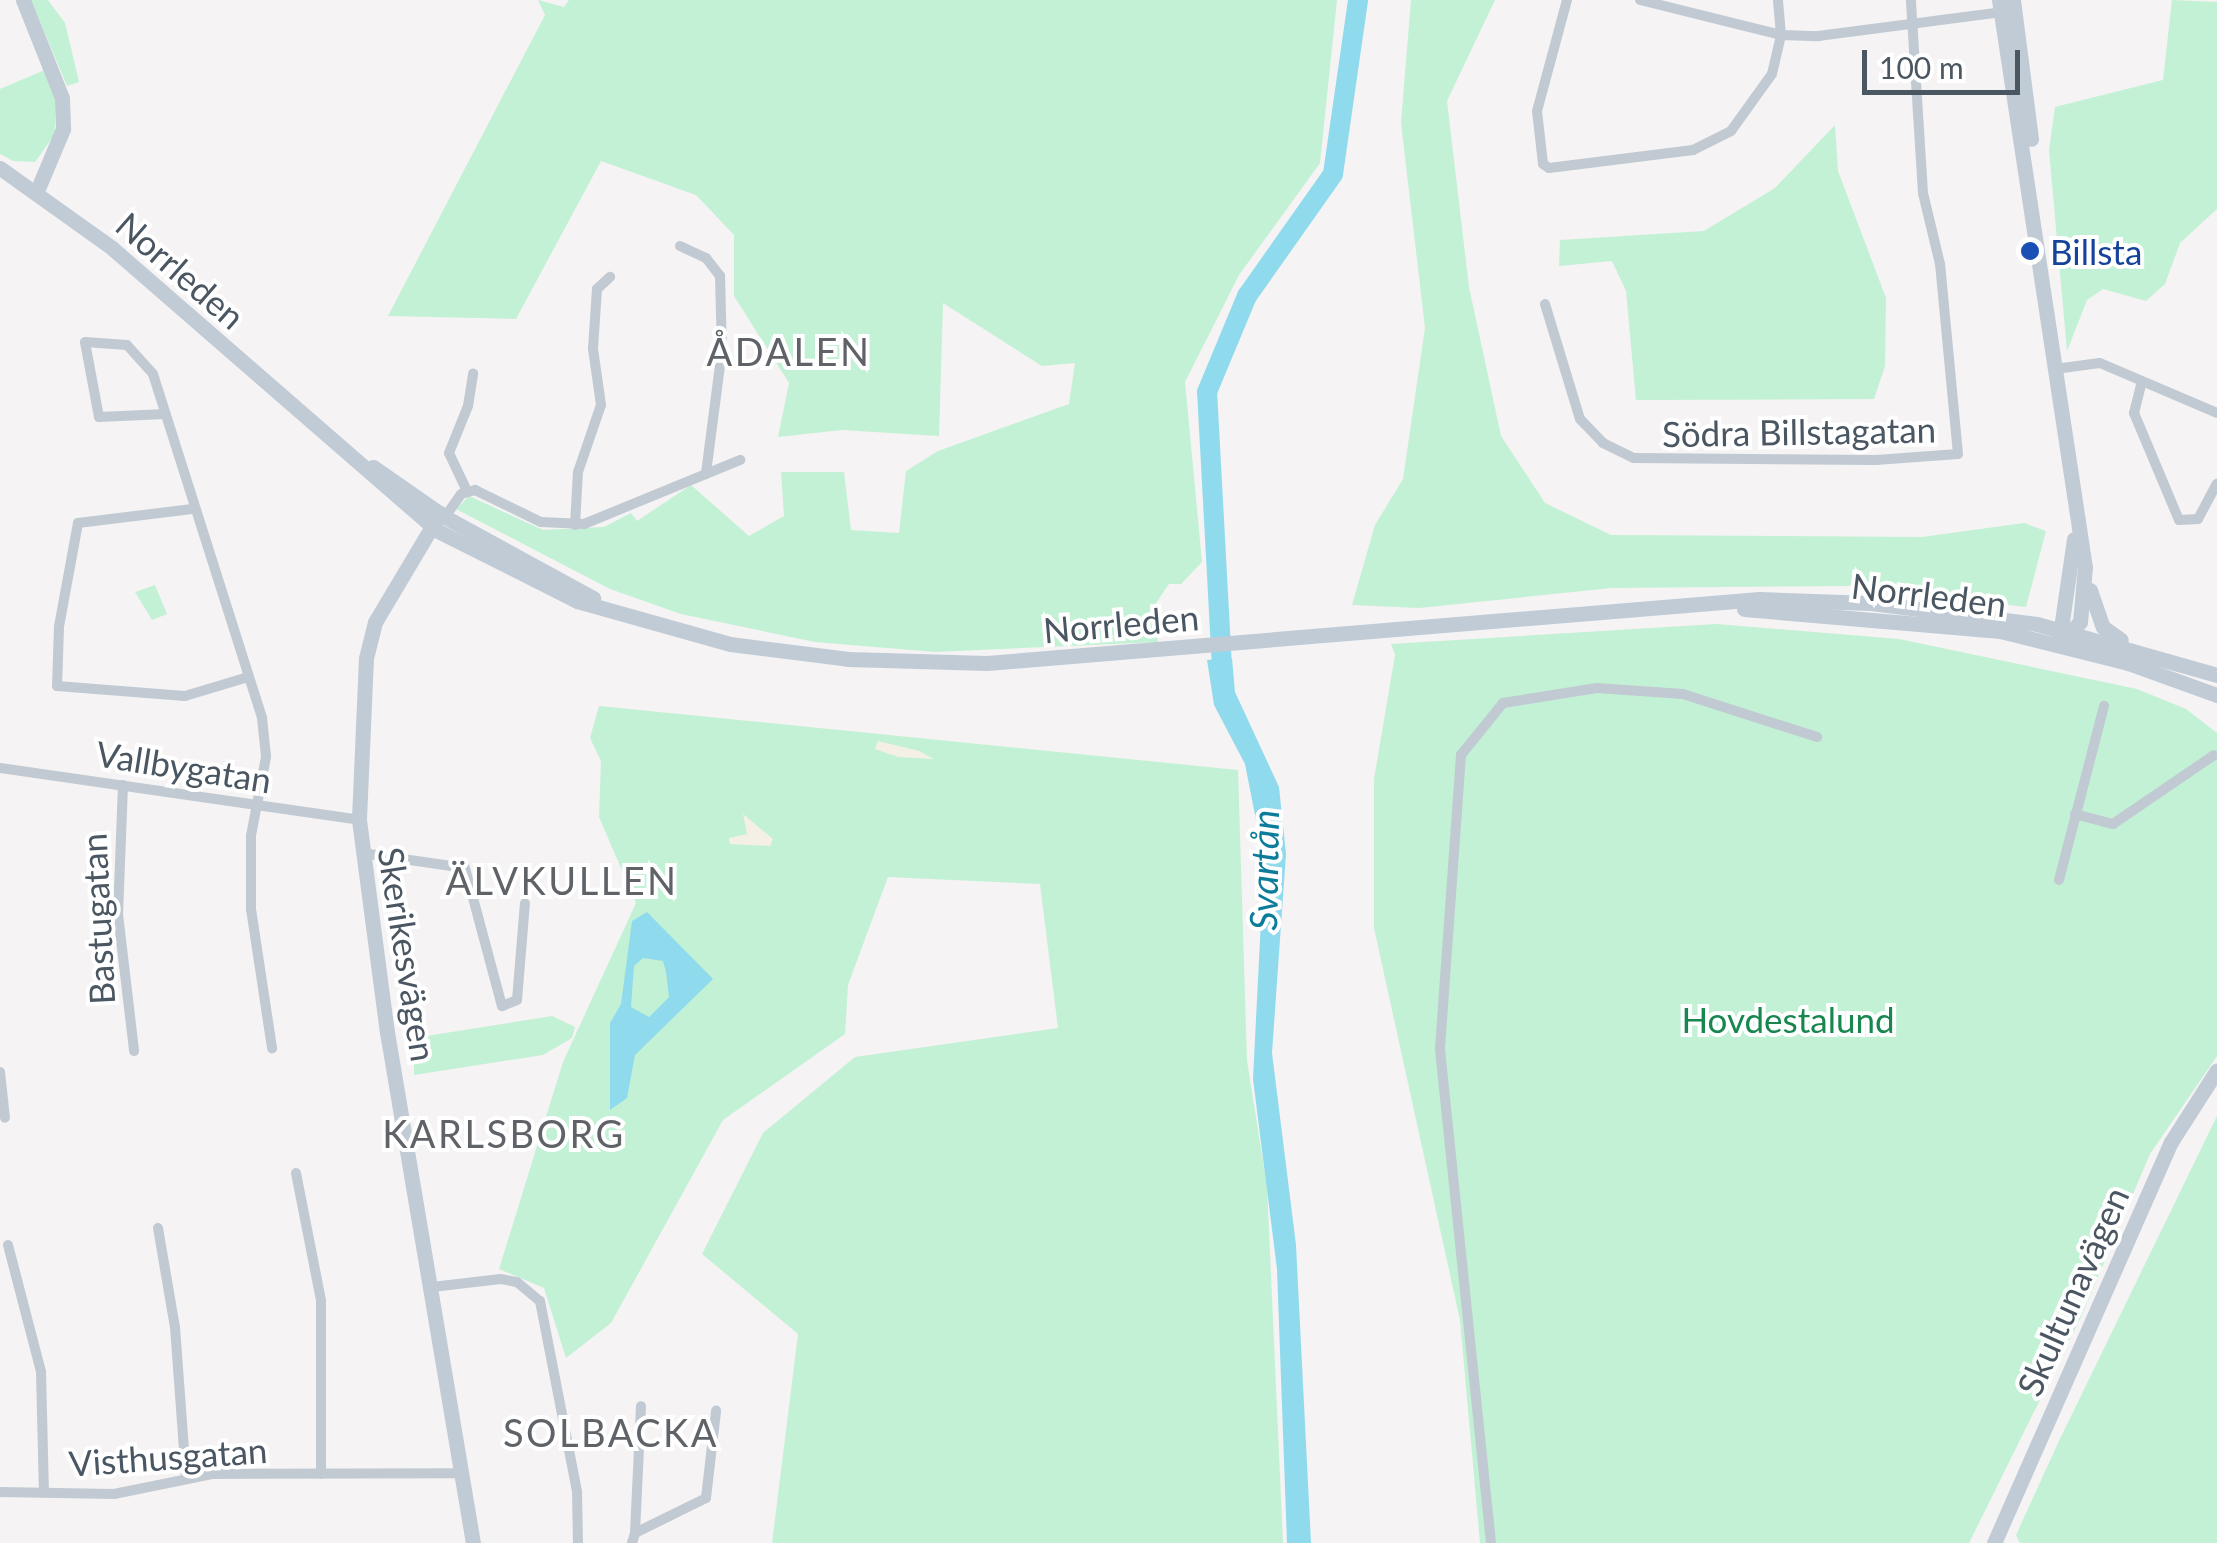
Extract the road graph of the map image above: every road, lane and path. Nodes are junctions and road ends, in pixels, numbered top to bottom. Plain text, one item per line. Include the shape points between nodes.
1 (23, 0) edge
2 (1567, 0) edge
3 (1640, 0) edge
4 (1778, 0) edge
5 (1911, 0) edge
6 (2006, 6) edge
7 (1913, 23) junction
8 (1781, 35) junction
9 (0, 168) edge
10 (36, 191) junction
11 (680, 246) dead end
12 (610, 276) dead end
13 (1545, 304) dead end
14 (2054, 368) junction
15 (472, 373) dead end
16 (2141, 385) junction
17 (2217, 413) edge
18 (164, 414) junction
19 (740, 460) dead end
20 (706, 474) junction
21 (2217, 484) edge
22 (467, 492) junction
23 (192, 508) junction
24 (2075, 520) junction
25 (442, 522) junction
26 (575, 525) junction
27 (2085, 567) junction
28 (2059, 633) junction
29 (2128, 645) junction
30 (2217, 675) edge
31 (248, 677) junction
32 (2217, 695) edge
33 (2104, 706) dead end
34 (1816, 737) dead end
35 (2214, 755) dead end
36 (0, 768) edge
37 (123, 785) junction
38 (256, 805) junction
39 (2075, 814) junction
40 (358, 820) junction
41 (361, 853) junction
42 (2059, 880) dead end
43 (525, 902) dead end
44 (272, 1048) dead end
45 (134, 1051) dead end
46 (2217, 1070) edge
47 (0, 1072) edge
48 (6, 1118) dead end
49 (296, 1173) dead end
50 (158, 1228) dead end
51 (8, 1246) dead end
52 (432, 1287) junction
53 (642, 1406) dead end
54 (716, 1411) dead end
55 (322, 1474) junction
56 (461, 1474) junction
57 (186, 1476) junction
58 (44, 1491) junction
59 (0, 1492) edge
60 (634, 1538) edge
61 (473, 1543) edge
62 (578, 1543) edge
63 (1491, 1543) edge
64 (1994, 1543) edge

1 - 10 main road via 62,98 63,129
2 - 8 street via 1537,111 1544,166 1666,154 1711,142 1762,95
3 - 8 street
4 - 8 street
5 - 7 street
6 - 7 street
6 - 14 main road
7 - 8 street
7 - 13 street, Södra Billstagatan via 1923,194 1940,264 1958,454 1634,458 1603,443 1580,420
9 - 10 main road, Norrleden
10 - 25 main road, Norrleden via 112,248 316,428
11 - 20 street via 706,258 720,276 722,350
12 - 26 street via 598,289 593,334 601,404 578,472
14 - 16 street via 2100,363
14 - 24 main road
15 - 22 street via 468,406 449,453
16 - 17 street
16 - 21 street via 2134,413 2178,520 2198,519
18 - 18 street via 153,374 136,351 115,341 85,342 99,417
18 - 23 street
19 - 20 street
20 - 26 street
22 - 25 street
22 - 26 street via 489,494 540,522
23 - 31 street
23 - 31 street via 78,523 57,686 185,696
24 - 27 main road
24 - 28 main road
25 - 28 main road, Norrleden via 624,615 730,644 848,659 952,664 1073,658 1625,607 1819,600
25 - 40 main road, Skerikesvägen via 375,622 363,668
27 - 28 main road via 2083,612
27 - 29 main road via 2096,616
28 - 29 main road, Norrleden
28 - 32 main road, Norrleden
29 - 30 main road, Norrleden
31 - 38 street via 266,746
33 - 39 street
34 - 63 street via 1683,694 1598,688 1502,703 1462,755 1440,1048
35 - 39 street via 2112,824
36 - 37 street, Vallbygatan
37 - 38 street, Vallbygatan
37 - 45 street, Bastugatan via 118,914
38 - 40 street, Vallbygatan
38 - 44 street via 250,909
39 - 42 street
40 - 41 main road, Skerikesvägen
41 - 43 street via 465,868 502,1006 516,1000
41 - 52 main road, Skerikesvägen
46 - 64 main road, Skultunavägen via 2171,1142
47 - 48 street
49 - 55 street via 322,1316
50 - 57 street via 178,1357
51 - 58 street via 41,1372
52 - 56 main road, Skerikesvägen
52 - 62 street via 501,1279 517,1282 540,1301 577,1492
53 - 60 street
54 - 60 street via 706,1498
55 - 56 street, Visthusgatan
55 - 57 street, Visthusgatan
56 - 61 main road, Skerikesvägen
57 - 58 street, Visthusgatan via 114,1494
58 - 59 street, Visthusgatan

